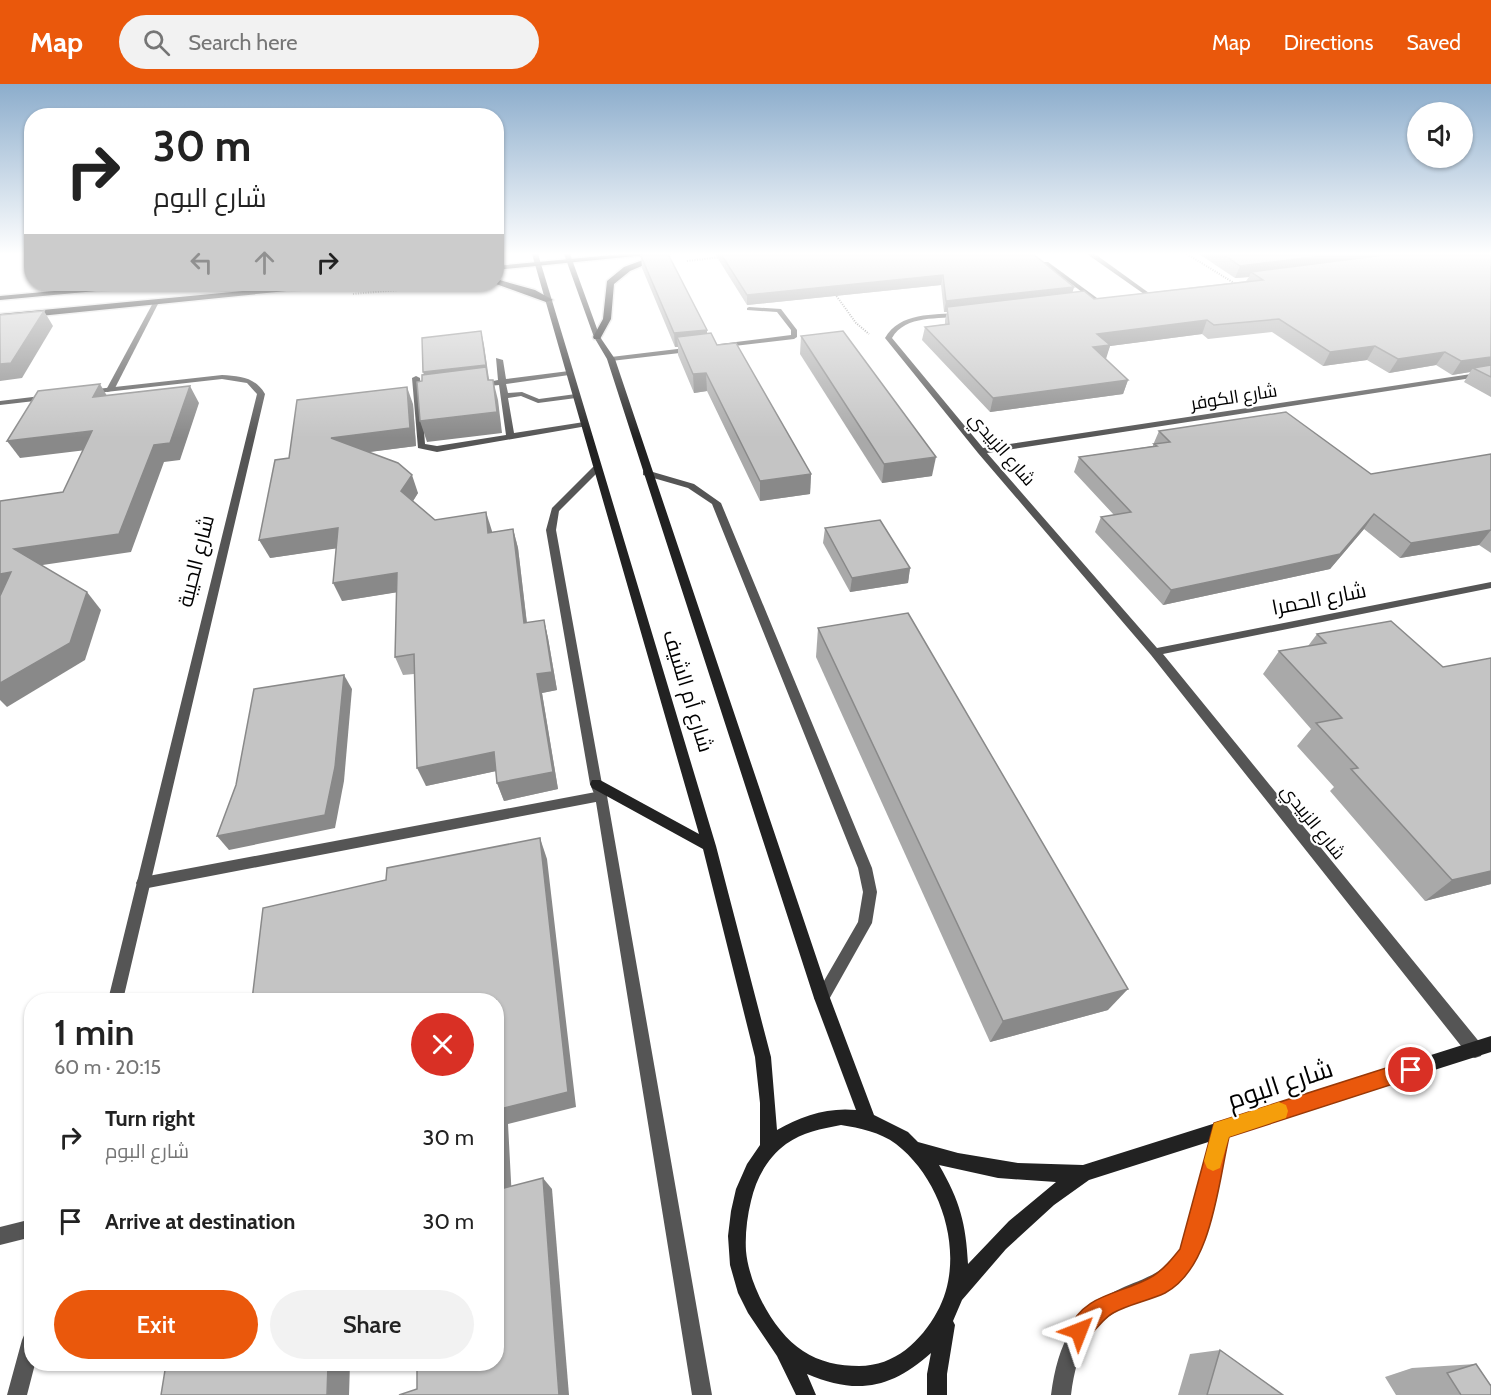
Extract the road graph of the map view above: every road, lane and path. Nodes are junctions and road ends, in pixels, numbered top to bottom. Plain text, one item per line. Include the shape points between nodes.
1 (19, 315) edge
2 (149, 315) edge
3 (553, 315) edge
4 (589, 315) edge
5 (607, 315) edge
6 (783, 315) edge
7 (851, 315) edge
8 (958, 315) edge
9 (0, 317) edge
10 (597, 338) junction
11 (891, 344) junction
12 (716, 347) edge
13 (704, 348) edge
14 (611, 359) junction
15 (499, 360) dead end
16 (569, 373) junction
17 (1491, 373) edge
18 (416, 378) dead end
19 (501, 382) junction
20 (469, 386) edge
21 (110, 390) junction
22 (427, 391) edge
23 (417, 392) junction
24 (504, 396) junction
25 (576, 396) junction
26 (0, 403) edge
27 (584, 424) junction
28 (510, 436) junction
29 (981, 451) junction
30 (596, 469) junction
31 (646, 473) junction
32 (1491, 585) edge
33 (1155, 652) junction
34 (599, 790) junction
35 (709, 846) junction
36 (143, 883) junction
37 (117, 993) edge
38 (822, 998) junction
39 (1483, 1047) edge
40 (868, 1121) junction
41 (1221, 1130) junction
42 (768, 1147) junction
43 (915, 1150) junction
44 (1084, 1173) junction
45 (24, 1230) edge
46 (0, 1236) edge
47 (956, 1294) junction
48 (945, 1323) junction
49 (785, 1352) junction
50 (24, 1369) edge
51 (17, 1395) edge
52 (702, 1395) edge
53 (806, 1395) edge
54 (937, 1395) edge
55 (1060, 1395) edge

1 - 9 main road
2 - 21 street
3 - 16 main road, شارع أم الشيف
4 - 10 main road, شارع أم الشيف
5 - 10 main road
6 - 12 street via 794,337
7 - 11 path via 862,329
8 - 11 street via 906,322 890,331
10 - 14 main road, شارع أم الشيف
11 - 29 street, شارع الزبيدي
13 - 14 street
14 - 31 main road, شارع أم الشيف
15 - 19 street
16 - 19 street
16 - 25 main road, شارع أم الشيف
17 - 29 street, شارع الكوفر
18 - 23 street
19 - 20 street
19 - 24 street
21 - 26 street, شارع الحيبة
21 - 36 street, شارع الحيبة via 222,377 251,382 261,394
22 - 23 street
23 - 28 street via 424,448
24 - 25 street via 522,394 538,401
24 - 28 street
25 - 27 main road, شارع أم الشيف
27 - 28 street
27 - 30 main road, شارع أم الشيف
29 - 33 street, شارع الزبيدي
30 - 34 street via 560,504 550,523
30 - 35 main road, شارع أم الشيف
31 - 38 main road, شارع أم الشيف
31 - 38 street via 691,486 716,503 865,868 870,892 865,923
32 - 33 street, شارع الحمرا
33 - 39 street, شارع الزبيدي
34 - 35 main road
34 - 36 street
34 - 52 street
35 - 42 main road, شارع أم الشيف via 763,1057
36 - 37 street, شارع الحيبة
38 - 40 main road, شارع أم الشيف
39 - 41 main road, شارع البوم
40 - 42 main road via 841,1117 814,1120 790,1130
40 - 43 main road via 893,1132
41 - 44 main road, شارع البوم
41 - 55 street via 1187,1257 1158,1285 1104,1305 1079,1331 1062,1369
42 - 49 main road via 750,1175 738,1208 736,1245 743,1283 760,1320
43 - 44 main road, شارع البوم via 1000,1172
43 - 47 main road via 935,1172 958,1231 961,1262
44 - 47 main road, شارع البوم via 1016,1224
45 - 46 street
47 - 48 main road
48 - 49 main road via 922,1352 892,1371 856,1378 820,1371
48 - 54 main road
49 - 53 main road
50 - 51 street

